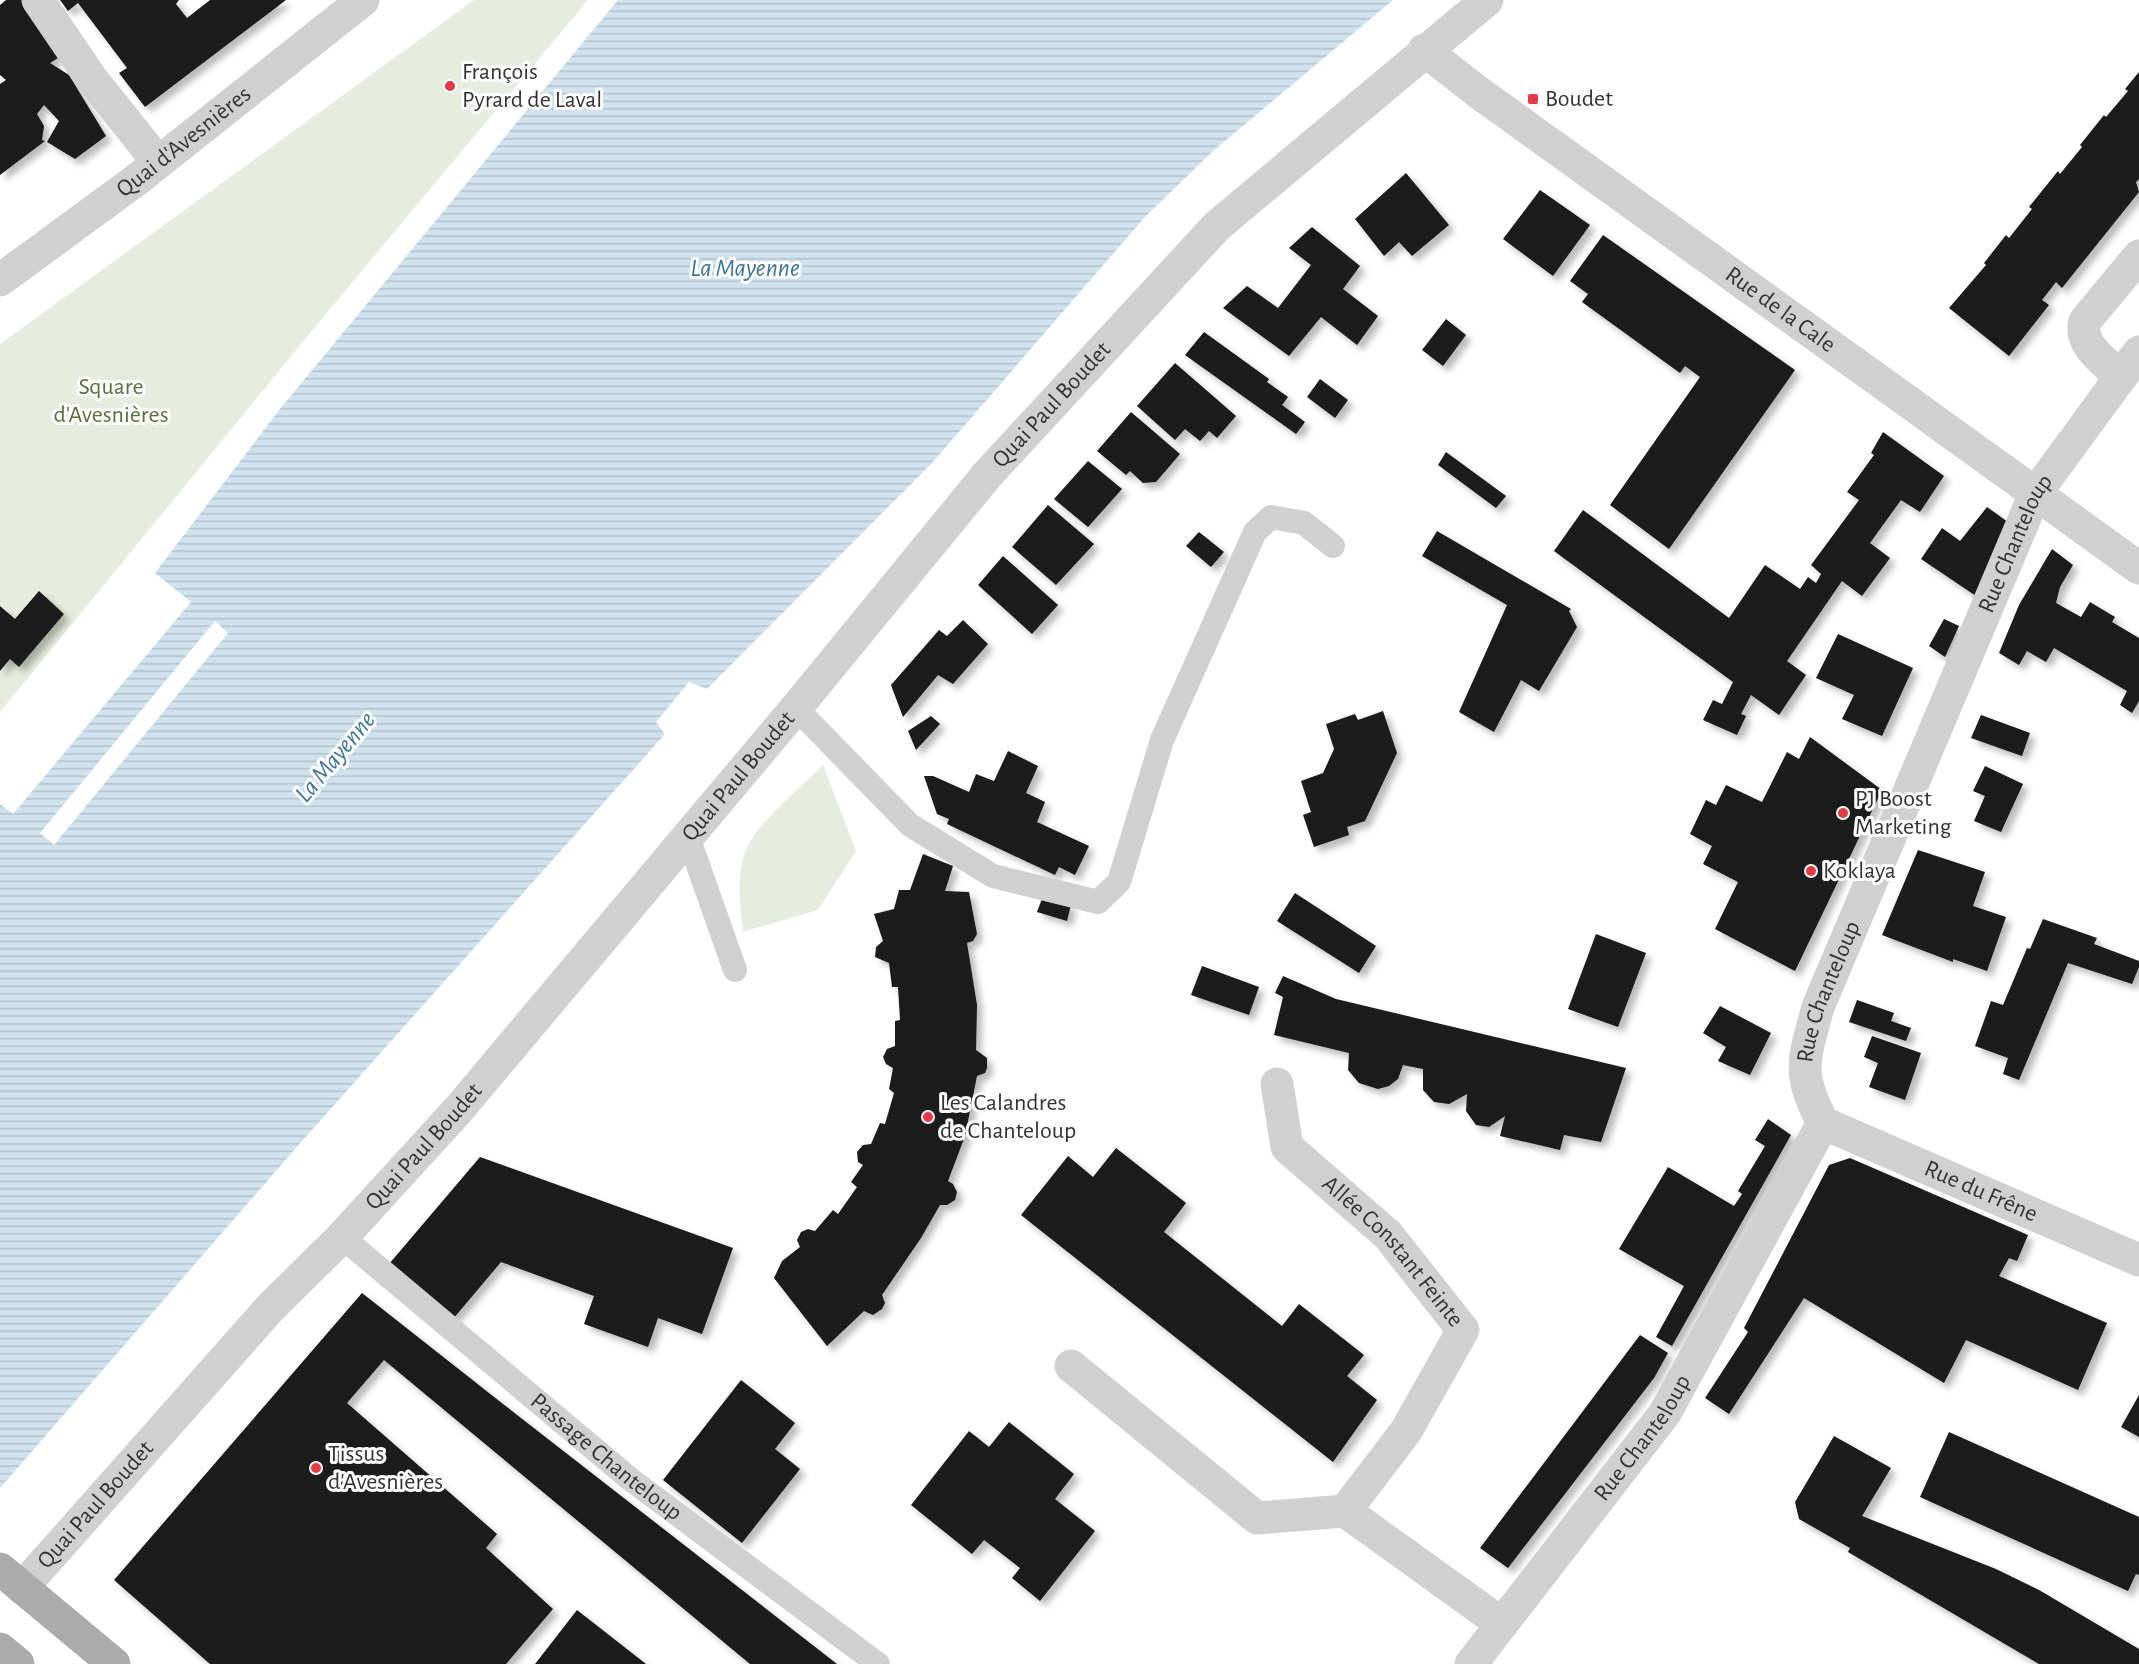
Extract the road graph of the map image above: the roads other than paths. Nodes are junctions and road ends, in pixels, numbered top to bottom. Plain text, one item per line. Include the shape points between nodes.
1 (38, 0) edge
2 (363, 0) edge
3 (1487, 0) edge
4 (1424, 50) junction
5 (158, 162) junction
6 (2139, 256) edge
7 (0, 280) edge
8 (2130, 365) edge
9 (2036, 494) junction
10 (1333, 546) dead end
11 (2139, 568) edge
12 (796, 708) junction
13 (687, 837) junction
14 (735, 970) dead end
15 (1277, 1083) dead end
16 (1823, 1123) junction
17 (342, 1237) junction
18 (2139, 1260) edge
19 (1071, 1366) dead end
20 (1345, 1511) junction
21 (11, 1578) edge
22 (1502, 1624) junction
23 (0, 1649) edge
24 (18, 1664) edge
25 (114, 1664) edge
26 (878, 1664) edge
27 (1471, 1664) edge

1 - 5 street via 91,78
2 - 5 street, Quai d'Avesnières
3 - 4 street, Quai Paul Boudet
4 - 9 street, Rue de la Cale
4 - 12 street, Quai Paul Boudet via 1217,225 987,475
5 - 7 street, Quai d'Avesnières
6 - 8 street via 2085,321 2082,331 2084,339
8 - 9 street, Rue Chanteloup
9 - 11 street, Rue de la Cale
9 - 16 street, Rue Chanteloup via 1818,1007 1803,1062 1808,1094
10 - 12 lane via 1304,523 1271,518 1255,532 1162,740 1119,882 1098,902 993,876 910,825
12 - 13 street, Quai Paul Boudet
13 - 14 lane
13 - 17 street, Quai Paul Boudet via 466,1101
15 - 20 street, Allée Constant Feinte via 1287,1147 1388,1235 1463,1330 1406,1431
16 - 18 street, Rue du Frêne
16 - 22 street, Rue Chanteloup via 1665,1413
17 - 21 street, Quai Paul Boudet
17 - 26 lane, Passage Chanteloup via 630,1479
19 - 20 street via 1257,1518
20 - 22 street
21 - 25 main road
22 - 27 street, Rue Chanteloup
23 - 24 main road

